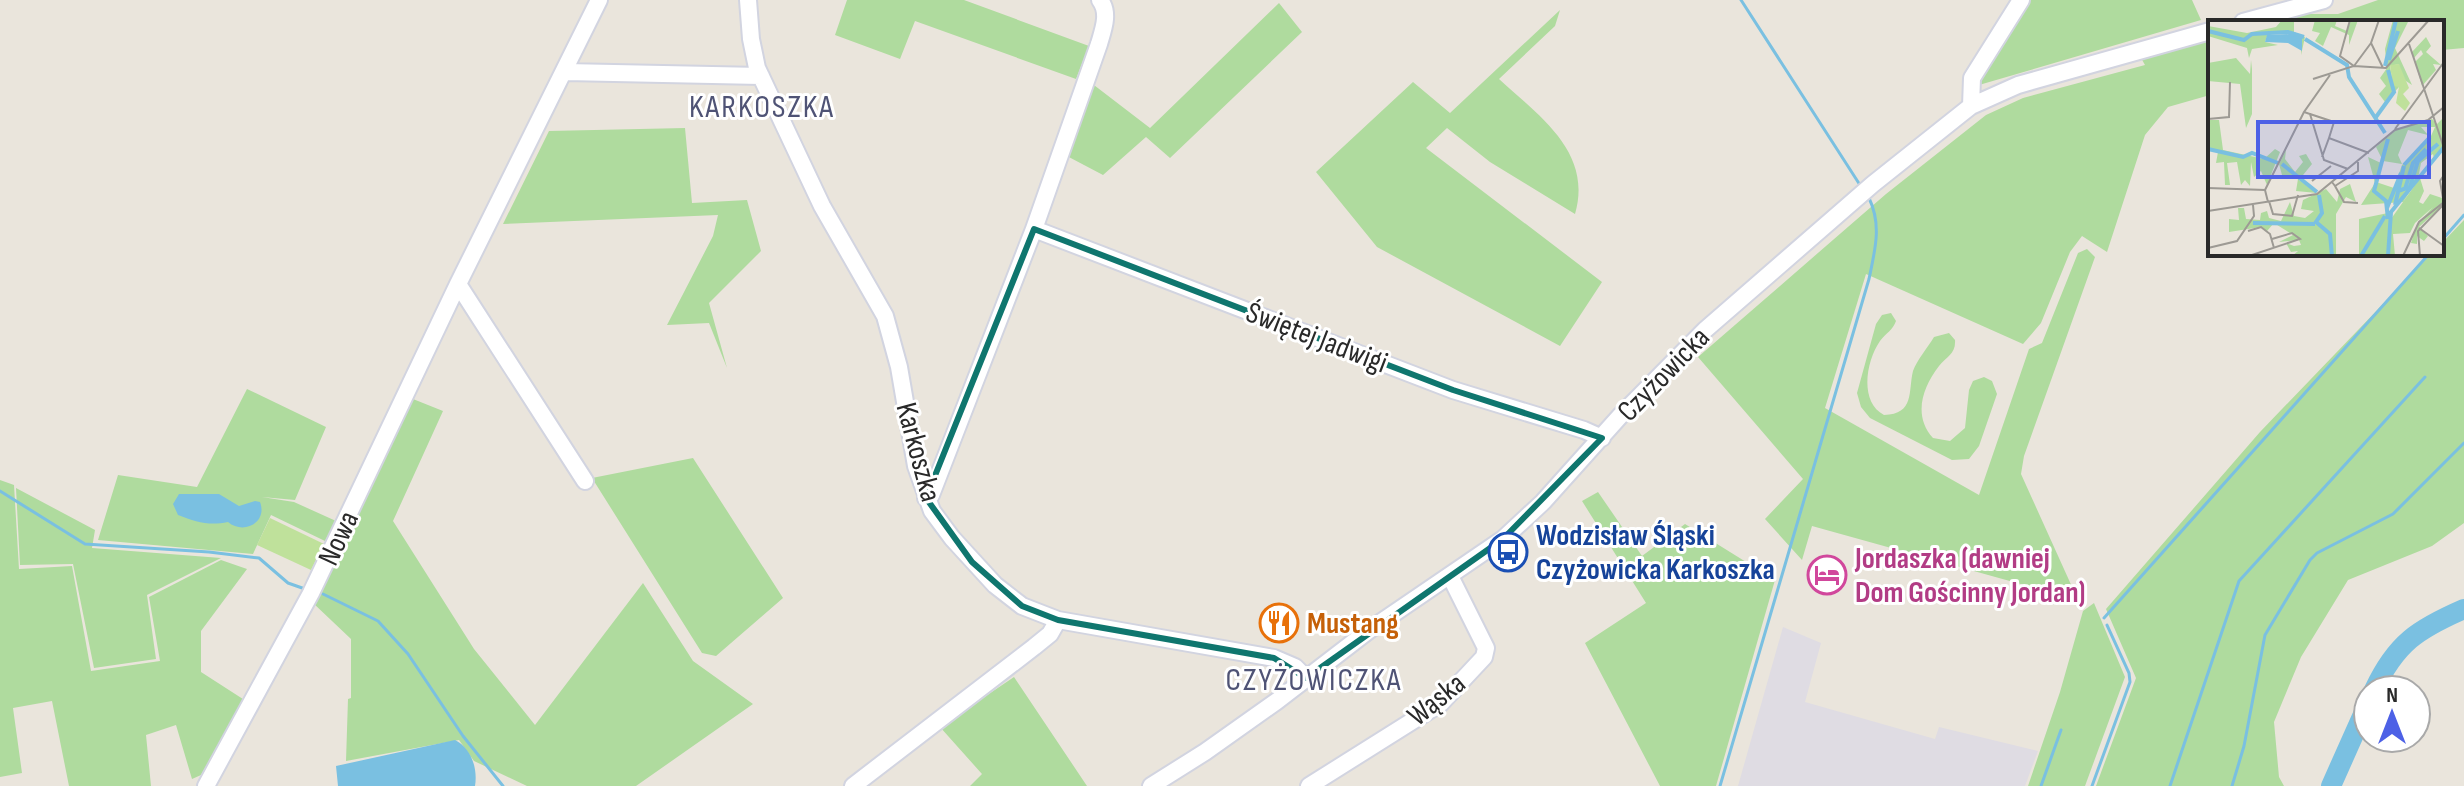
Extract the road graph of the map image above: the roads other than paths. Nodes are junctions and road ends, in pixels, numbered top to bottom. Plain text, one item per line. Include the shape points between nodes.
1 (599, 0) edge
2 (748, 0) edge
3 (1100, 0) edge
4 (2021, 0) edge
5 (2324, 0) edge
6 (2250, 20) edge
7 (2208, 32) edge
8 (565, 72) junction
9 (761, 76) junction
10 (1971, 106) junction
11 (1034, 229) junction
12 (458, 284) junction
13 (1602, 438) junction
14 (585, 481) dead end
15 (926, 498) junction
16 (1450, 576) junction
17 (1058, 620) junction
18 (1306, 678) junction
19 (206, 786) edge
20 (853, 786) edge
21 (1151, 786) edge
22 (1309, 786) edge

1 - 8 street, Nowa
2 - 9 street, Karkoszka
3 - 11 street via 1105,23 1099,44
4 - 10 street via 1972,78
5 - 6 street
7 - 10 street, Czyżowicka via 2018,85
8 - 9 street
8 - 12 street, Nowa
9 - 15 street, Karkoszka via 822,206 885,316
10 - 13 street, Czyżowicka via 1705,330
11 - 13 street, Świętej Jadwigi via 1453,390
11 - 15 street
12 - 14 street
12 - 19 street, Nowa via 311,593
13 - 16 street, Czyżowicka via 1503,539
15 - 17 street, Karkoszka via 952,538 995,585 1022,606
16 - 18 street, Czyżowicka
16 - 22 street, Wąska via 1486,648 1484,657 1441,703
17 - 18 street, Karkoszka via 1274,658
17 - 20 street via 1034,647
18 - 21 street, Czyżowicka

